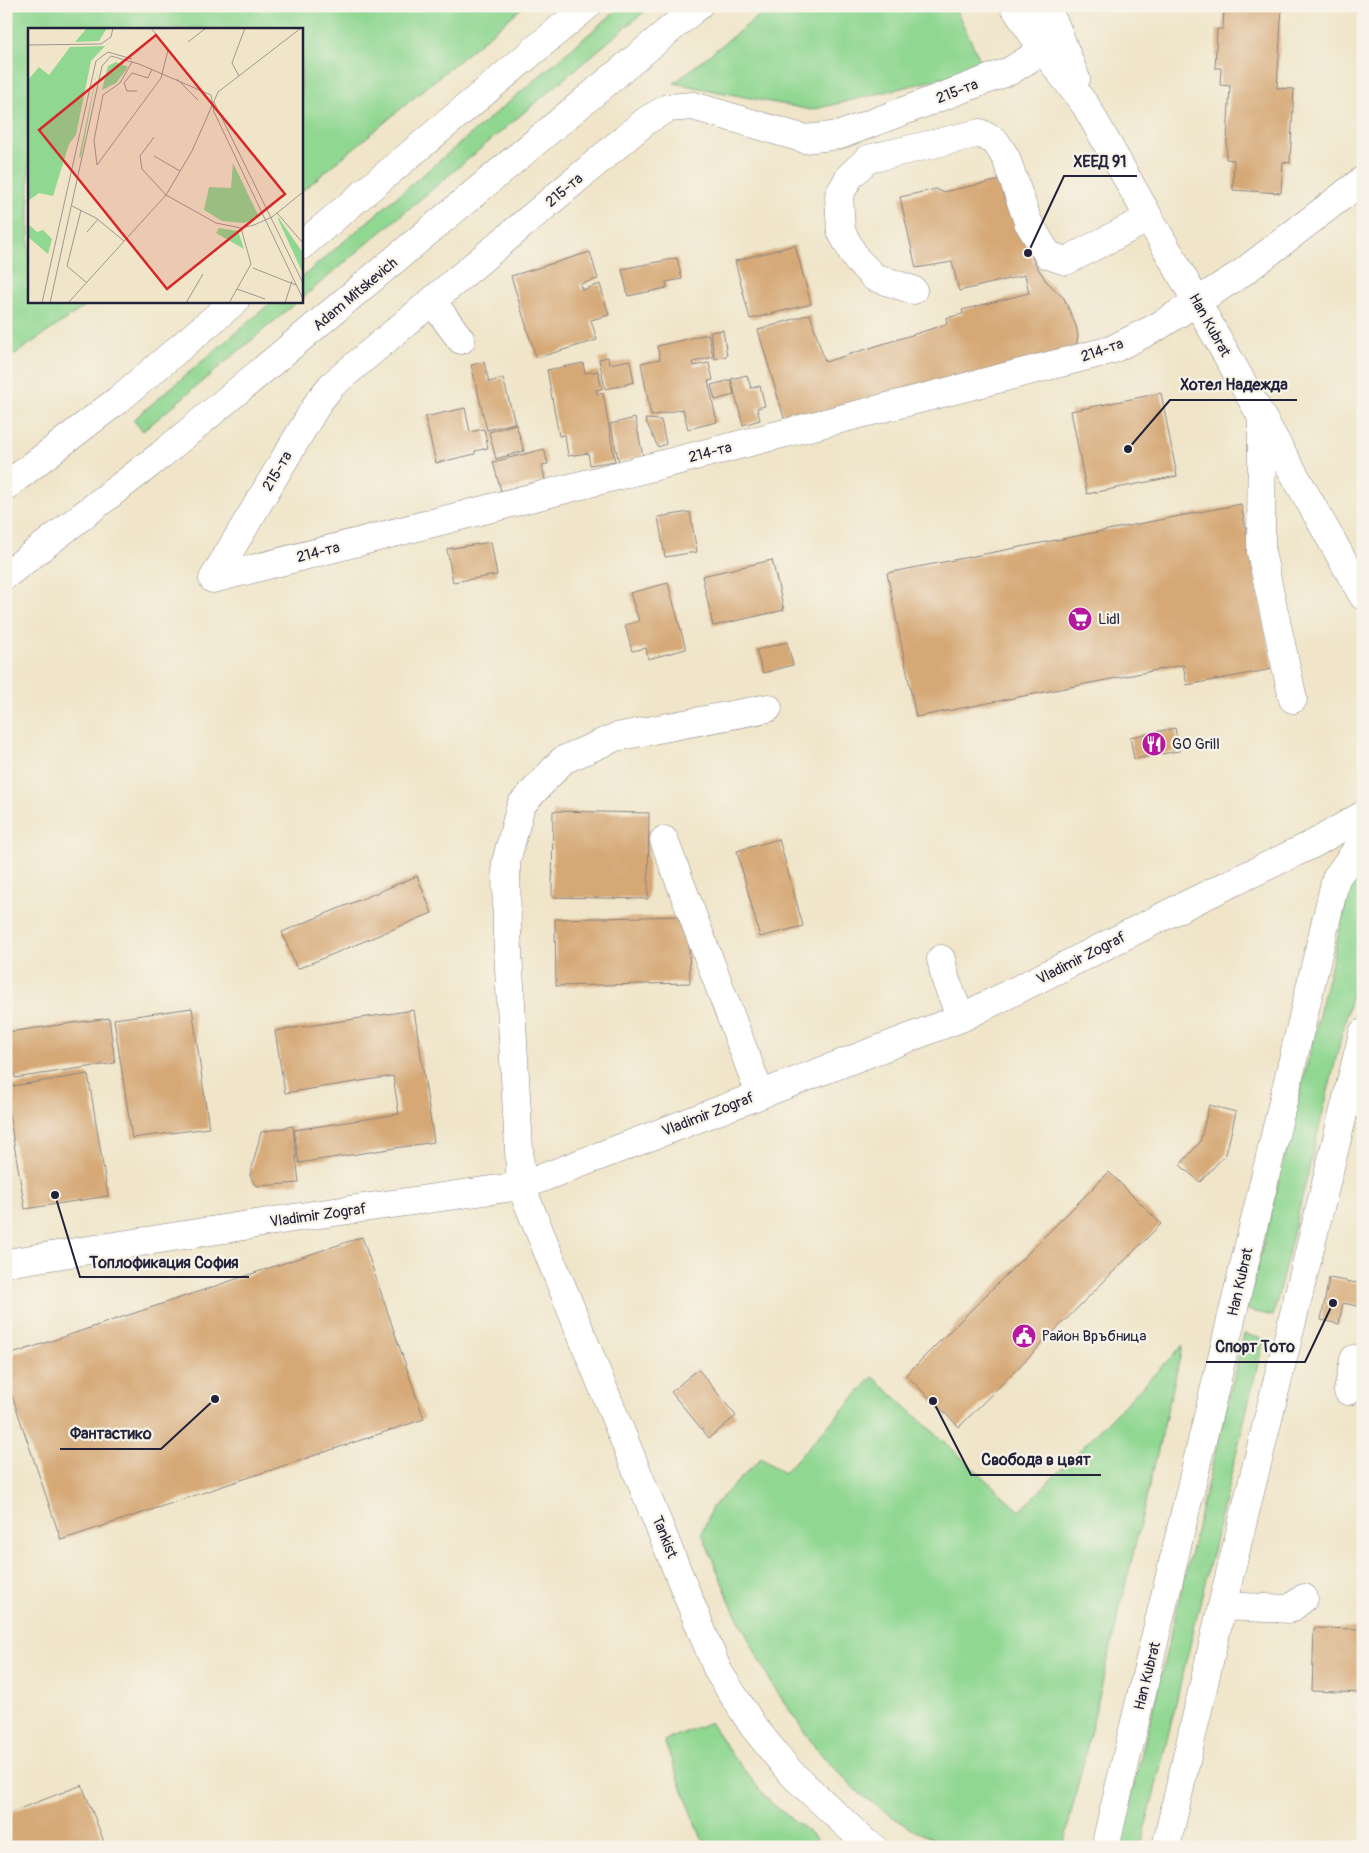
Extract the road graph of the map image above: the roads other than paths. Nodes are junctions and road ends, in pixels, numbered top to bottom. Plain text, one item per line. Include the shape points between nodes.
1 (587, 6) edge
2 (698, 6) edge
3 (1014, 6) edge
4 (1045, 6) edge
5 (1043, 50) junction
6 (1086, 106) junction
7 (1363, 180) edge
8 (1149, 218) junction
9 (302, 245) edge
10 (913, 290) dead end
11 (432, 301) junction
12 (1197, 301) junction
13 (234, 302) edge
14 (461, 340) dead end
15 (1262, 417) junction
16 (6, 486) edge
17 (6, 575) edge
18 (214, 579) joint
19 (1363, 596) edge
20 (1293, 699) dead end
21 (768, 708) dead end
22 (1363, 815) edge
23 (664, 840) dead end
24 (1363, 841) edge
25 (941, 959) dead end
26 (961, 1018) junction
27 (1363, 1033) edge
28 (760, 1094) junction
29 (521, 1186) junction
30 (6, 1263) edge
31 (1354, 1359) dead end
32 (1348, 1390) dead end
33 (1304, 1598) dead end
34 (1222, 1606) junction
35 (868, 1845) edge
36 (1105, 1847) edge
37 (1166, 1847) edge

1 - 9 street
2 - 17 street, Adam Mitskevich via 161,455
3 - 5 street, Han Kubrat
4 - 6 street, Han Kubrat
5 - 6 street, Han Kubrat
5 - 11 street, 215-та via 1010,71 840,135 805,139 693,106 668,108 647,120
6 - 8 street, Han Kubrat
7 - 12 street, 214-та via 1242,273
8 - 10 street via 1066,261 1048,255 1028,222 1006,158 996,142 980,133 868,159 850,176 839,195 840,231 856,259 874,277
8 - 12 street, Han Kubrat
11 - 14 street
11 - 18 street, 215-та via 332,385 319,401
12 - 15 street, Han Kubrat
12 - 18 street, 214-та via 1157,327 1111,350
13 - 16 street via 118,400
15 - 19 street, Han Kubrat
15 - 20 street via 1260,552
21 - 29 street, Tankist via 616,738 564,760 521,805 506,862
22 - 26 street, Vladimir Zograf via 1315,843
23 - 28 street
24 - 36 street, Han Kubrat via 1336,878
25 - 26 street
26 - 28 street, Vladimir Zograf
27 - 34 street
28 - 29 street, Vladimir Zograf
29 - 30 street, Vladimir Zograf
29 - 35 street, Tankist via 718,1670 752,1726 790,1772
31 - 32 street
33 - 34 street via 1290,1609
34 - 37 street

